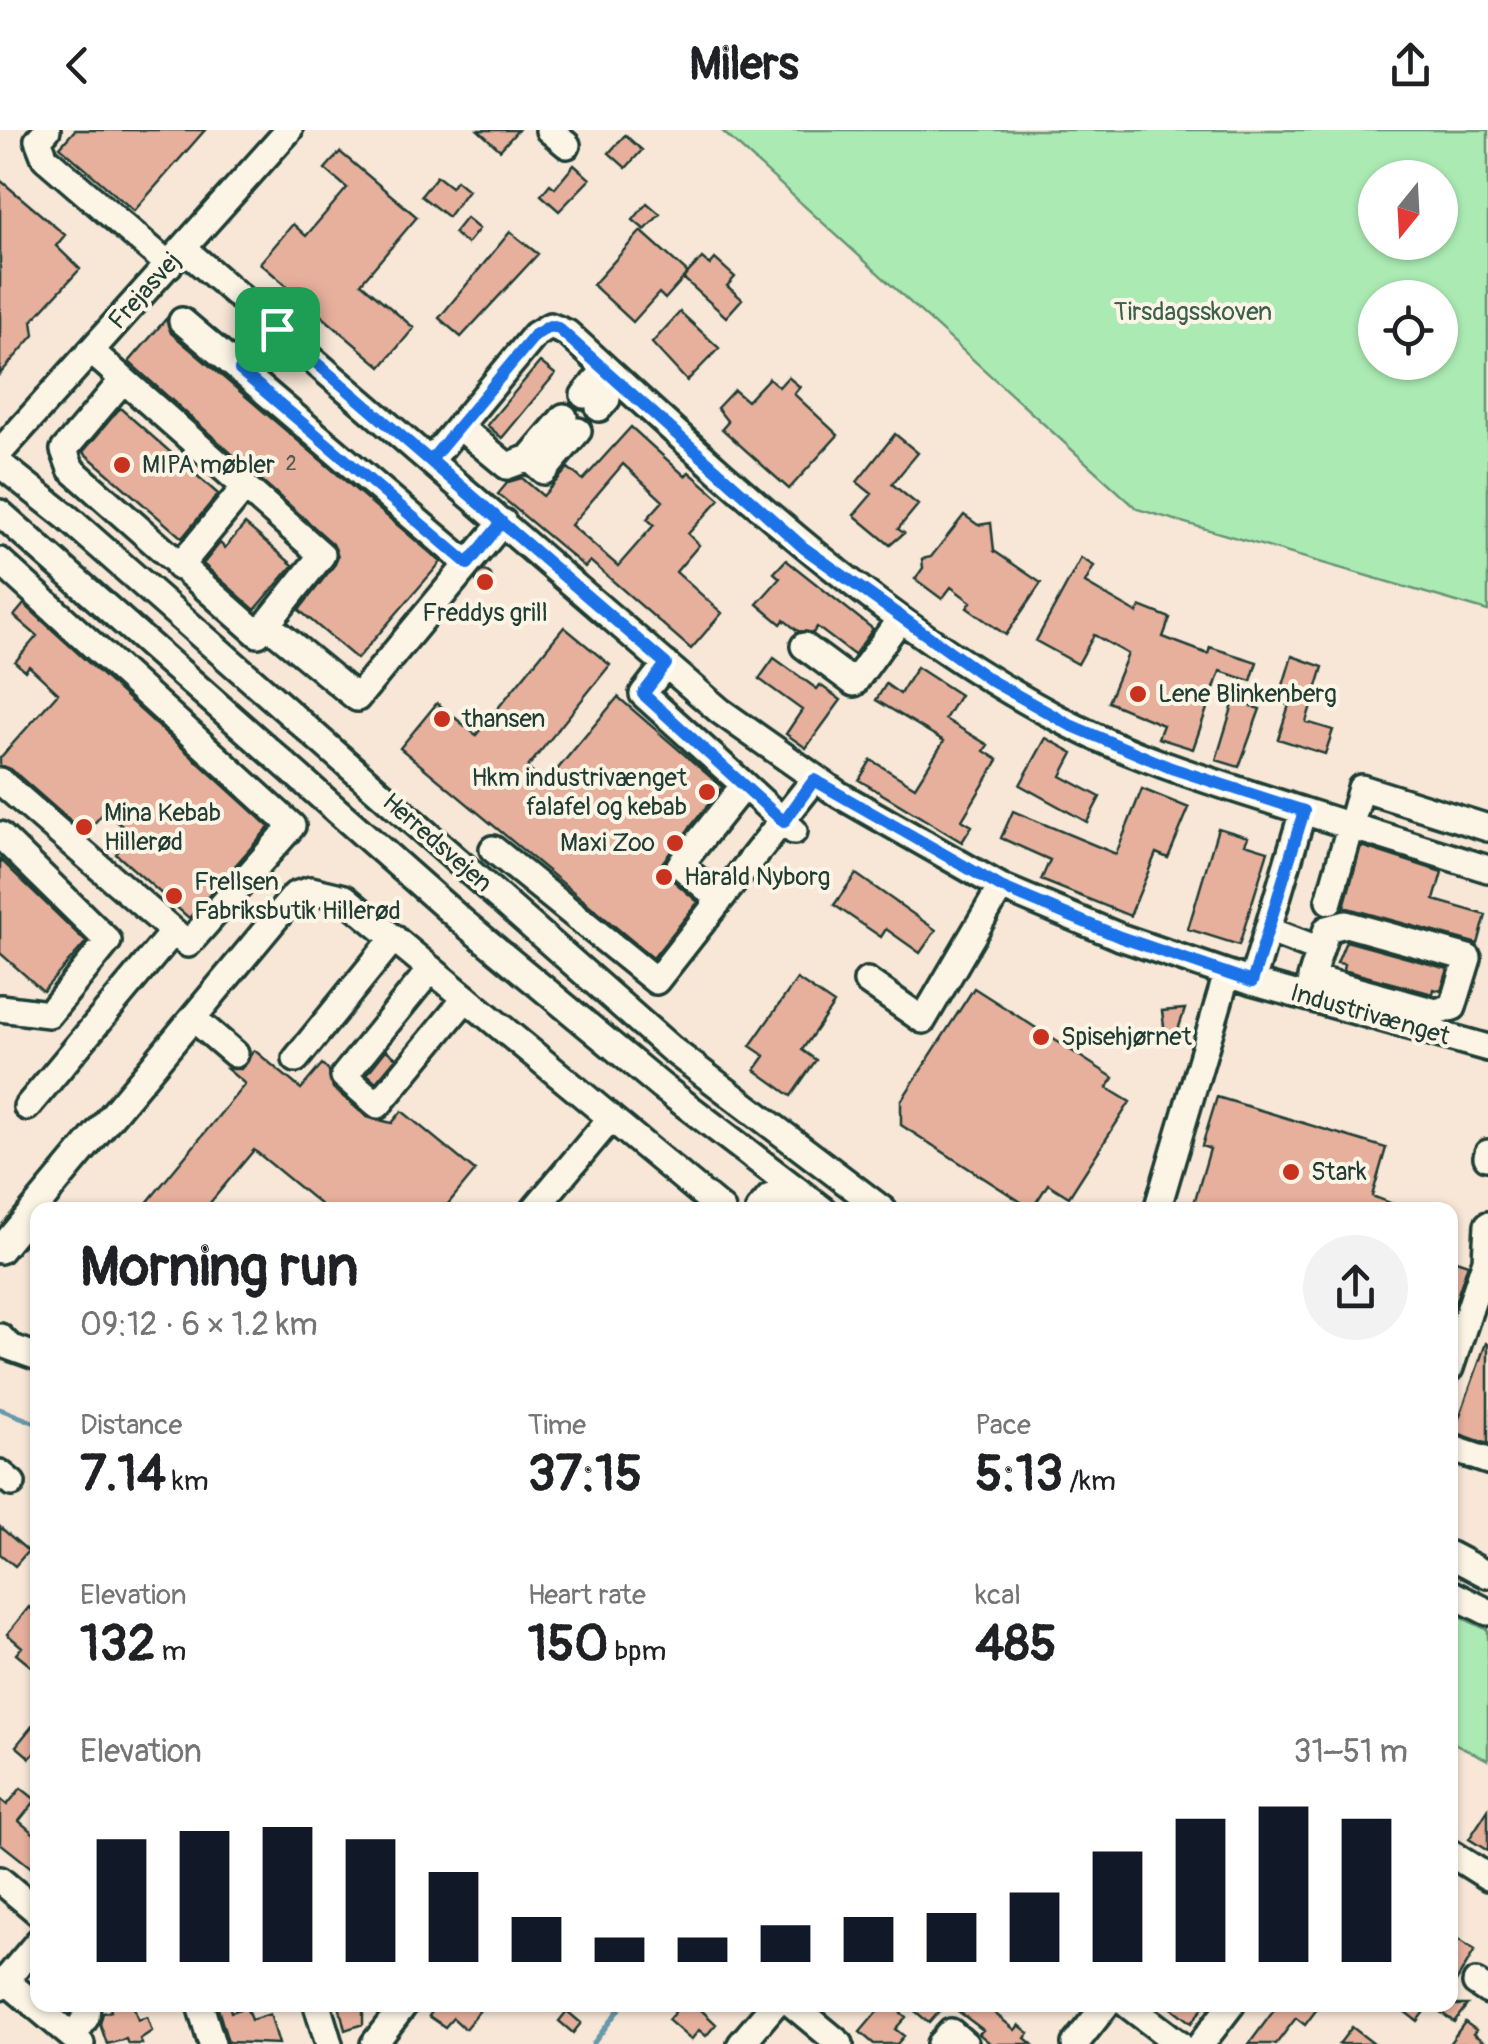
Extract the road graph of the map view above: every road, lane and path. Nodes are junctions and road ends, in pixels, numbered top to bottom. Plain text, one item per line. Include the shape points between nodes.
1 (47, 130) edge
2 (289, 130) edge
3 (176, 257) junction
4 (182, 321) dead end
5 (277, 329) junction
6 (91, 351) junction
7 (240, 370) junction
8 (123, 380) junction
9 (571, 424) dead end
10 (460, 426) junction
11 (0, 452) edge
12 (431, 460) junction
13 (0, 464) edge
14 (245, 488) junction
15 (0, 514) edge
16 (502, 522) junction
17 (0, 561) edge
18 (468, 564) junction
19 (179, 567) junction
20 (900, 619) junction
21 (266, 624) junction
22 (804, 646) dead end
23 (666, 664) junction
24 (744, 728) junction
25 (718, 762) junction
26 (814, 780) junction
27 (0, 781) edge
28 (744, 785) junction
29 (1304, 811) junction
30 (789, 826) junction
31 (1349, 826) junction
32 (1488, 828) edge
33 (0, 835) edge
34 (493, 849) dead end
35 (1488, 869) edge
36 (1001, 887) junction
37 (719, 900) junction
38 (1329, 900) dead end
39 (1268, 930) junction
40 (173, 932) junction
41 (394, 938) junction
42 (1320, 950) junction
43 (431, 969) junction
44 (1227, 974) junction
45 (868, 981) dead end
46 (1252, 982) junction
47 (466, 998) junction
48 (0, 1008) edge
49 (193, 1018) junction
50 (1433, 1022) junction
51 (1488, 1048) edge
52 (235, 1054) dead end
53 (296, 1059) dead end
54 (27, 1107) dead end
55 (611, 1118) junction
56 (818, 1164) junction
57 (796, 1201) edge
58 (40, 1202) edge
59 (541, 1202) edge
60 (712, 1202) edge
61 (766, 1202) edge
62 (872, 1202) edge
63 (1159, 1202) edge
64 (30, 1214) edge
65 (1488, 1225) edge
66 (0, 1250) edge
67 (0, 1337) edge
68 (1458, 1344) edge
69 (30, 1354) edge
70 (1458, 1451) edge
71 (1488, 1462) edge
72 (1458, 1559) edge
73 (1488, 1575) edge
74 (1458, 1597) edge
75 (1488, 1612) edge
76 (1458, 1858) edge
77 (1488, 1877) edge
78 (0, 1880) edge
79 (30, 1905) edge
80 (30, 1951) edge
81 (3, 1983) edge
82 (30, 2004) edge
83 (40, 2012) edge
84 (86, 2012) edge
85 (202, 2012) edge
86 (319, 2012) edge
87 (399, 2012) edge
88 (768, 2012) edge
89 (801, 2012) edge
90 (1100, 2012) edge
91 (1137, 2012) edge
92 (1226, 2012) edge
93 (77, 2041) edge
94 (212, 2044) edge
95 (329, 2044) edge
96 (374, 2044) edge
97 (741, 2044) edge
98 (840, 2044) edge
99 (940, 2044) edge
100 (965, 2044) edge
101 (1075, 2044) edge
102 (1179, 2044) edge
103 (1201, 2044) edge

1 - 3 street, Industrivænget via 38,140 46,158
2 - 3 street, Frejasvej
3 - 5 street, Industrivænget
3 - 6 street, Frejasvej
4 - 7 street
5 - 7 street
5 - 12 street, Industrivænget
6 - 8 street
6 - 11 street, Frejasvej
7 - 18 street
8 - 14 street
8 - 19 street via 64,450 71,469
9 - 10 street via 529,458 507,466
10 - 12 street
10 - 20 street via 535,335 550,326 567,333 596,389
12 - 16 street, Industrivænget
13 - 56 street, Herredsvejen via 671,1049
14 - 19 street
14 - 21 street via 322,555
15 - 57 street, Herredsvejen via 463,922
16 - 18 street
16 - 23 street, Industrivænget
17 - 40 street via 292,826 188,944
18 - 21 street via 357,698
19 - 21 street via 258,634
20 - 22 street via 854,683
20 - 29 street via 1070,725 1171,768
23 - 24 street, Industrivænget
23 - 25 street via 643,694
24 - 25 street
24 - 26 street, Industrivænget
25 - 28 street
26 - 30 street
26 - 36 street, Industrivænget
27 - 40 street
28 - 30 street
28 - 37 street via 680,865
29 - 31 street
29 - 39 street
30 - 37 street
31 - 32 street via 1361,788
31 - 35 street
31 - 38 street
33 - 48 street via 108,941 48,1014
34 - 37 street via 656,981
36 - 44 street, Industrivænget
36 - 45 street via 923,1020
39 - 42 street
39 - 46 street
40 - 54 street
41 - 43 street
41 - 49 street via 345,898 312,890 295,895
41 - 53 street
42 - 50 street via 1311,978
42 - 50 street via 1327,928 1346,924 1468,958 1453,1007
43 - 47 street
43 - 47 street via 344,1076 378,1104
44 - 46 street, Industrivænget
44 - 63 street
46 - 50 street, Industrivænget
47 - 55 street
49 - 52 street
49 - 58 street
50 - 51 street, Industrivænget via 1457,1040
55 - 59 street
55 - 60 street
56 - 57 street
56 - 62 street, Herredsvejen
57 - 61 street
64 - 66 street
65 - 68 street via 1486,1260
67 - 69 street
70 - 71 street
72 - 73 street
74 - 75 street
76 - 77 street
78 - 79 street
80 - 81 street
81 - 82 street
83 - 93 street
84 - 93 street
85 - 94 street
86 - 95 street
87 - 96 street
88 - 97 street
89 - 98 street
90 - 101 street
91 - 102 street
92 - 103 street
99 - 100 street via 951,2032

